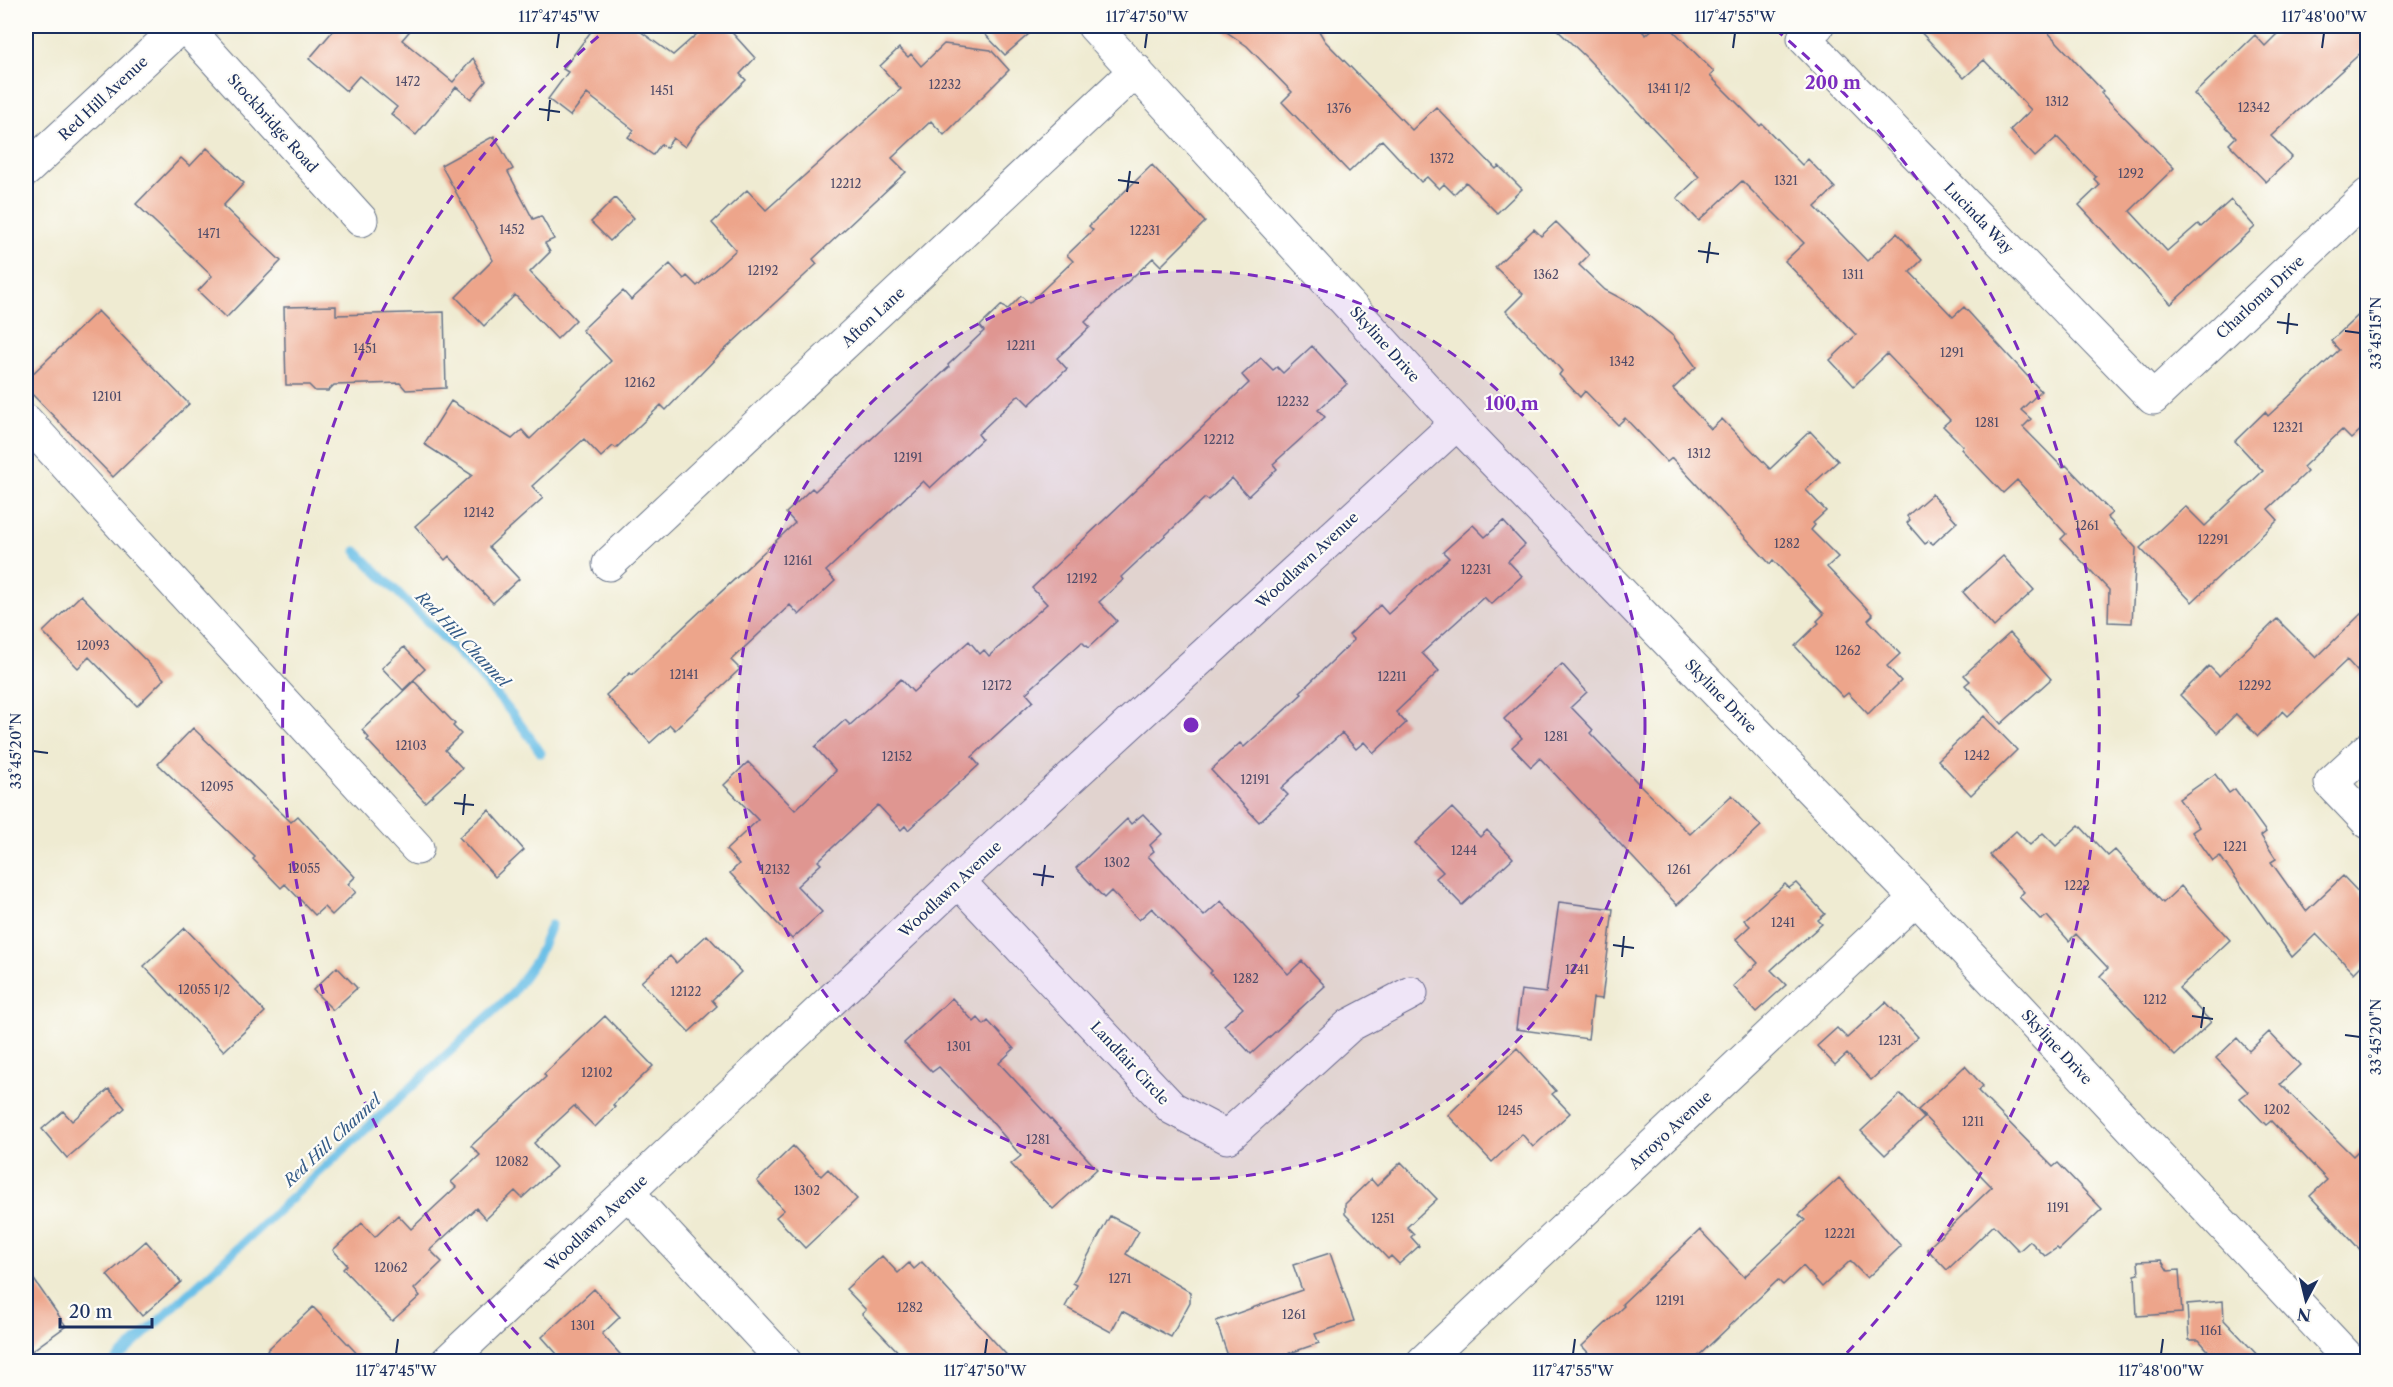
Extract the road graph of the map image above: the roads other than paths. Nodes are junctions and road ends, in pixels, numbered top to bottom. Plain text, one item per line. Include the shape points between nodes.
1 (183, 26) edge
2 (1094, 26) edge
3 (1811, 32) edge
4 (1136, 70) junction
5 (26, 170) edge
6 (2367, 195) edge
7 (362, 220) dead end
8 (2153, 398) joint
9 (26, 421) edge
10 (1457, 423) junction
11 (609, 564) dead end
12 (2367, 749) edge
13 (2367, 822) edge
14 (417, 848) dead end
15 (958, 881) junction
16 (1916, 898) junction
17 (1411, 993) dead end
18 (628, 1193) junction
19 (447, 1362) edge
20 (785, 1362) edge
21 (1423, 1362) edge
22 (2352, 1362) edge

1 - 5 street, Red Hill Avenue
1 - 7 street, Stockbridge Road
2 - 4 street, Skyline Drive
3 - 8 street, Lucinda Way
4 - 10 street, Skyline Drive
4 - 11 street, Afton Lane
6 - 8 street, Charloma Drive
9 - 14 street
10 - 15 street, Woodlawn Avenue
10 - 16 street, Skyline Drive
12 - 13 street via 2331,783
15 - 17 street, Landfair Circle via 1172,1108 1227,1137 1350,1025
15 - 18 street, Woodlawn Avenue
16 - 21 street, Arroyo Avenue
16 - 22 street, Skyline Drive
18 - 19 street, Woodlawn Avenue
18 - 20 street

